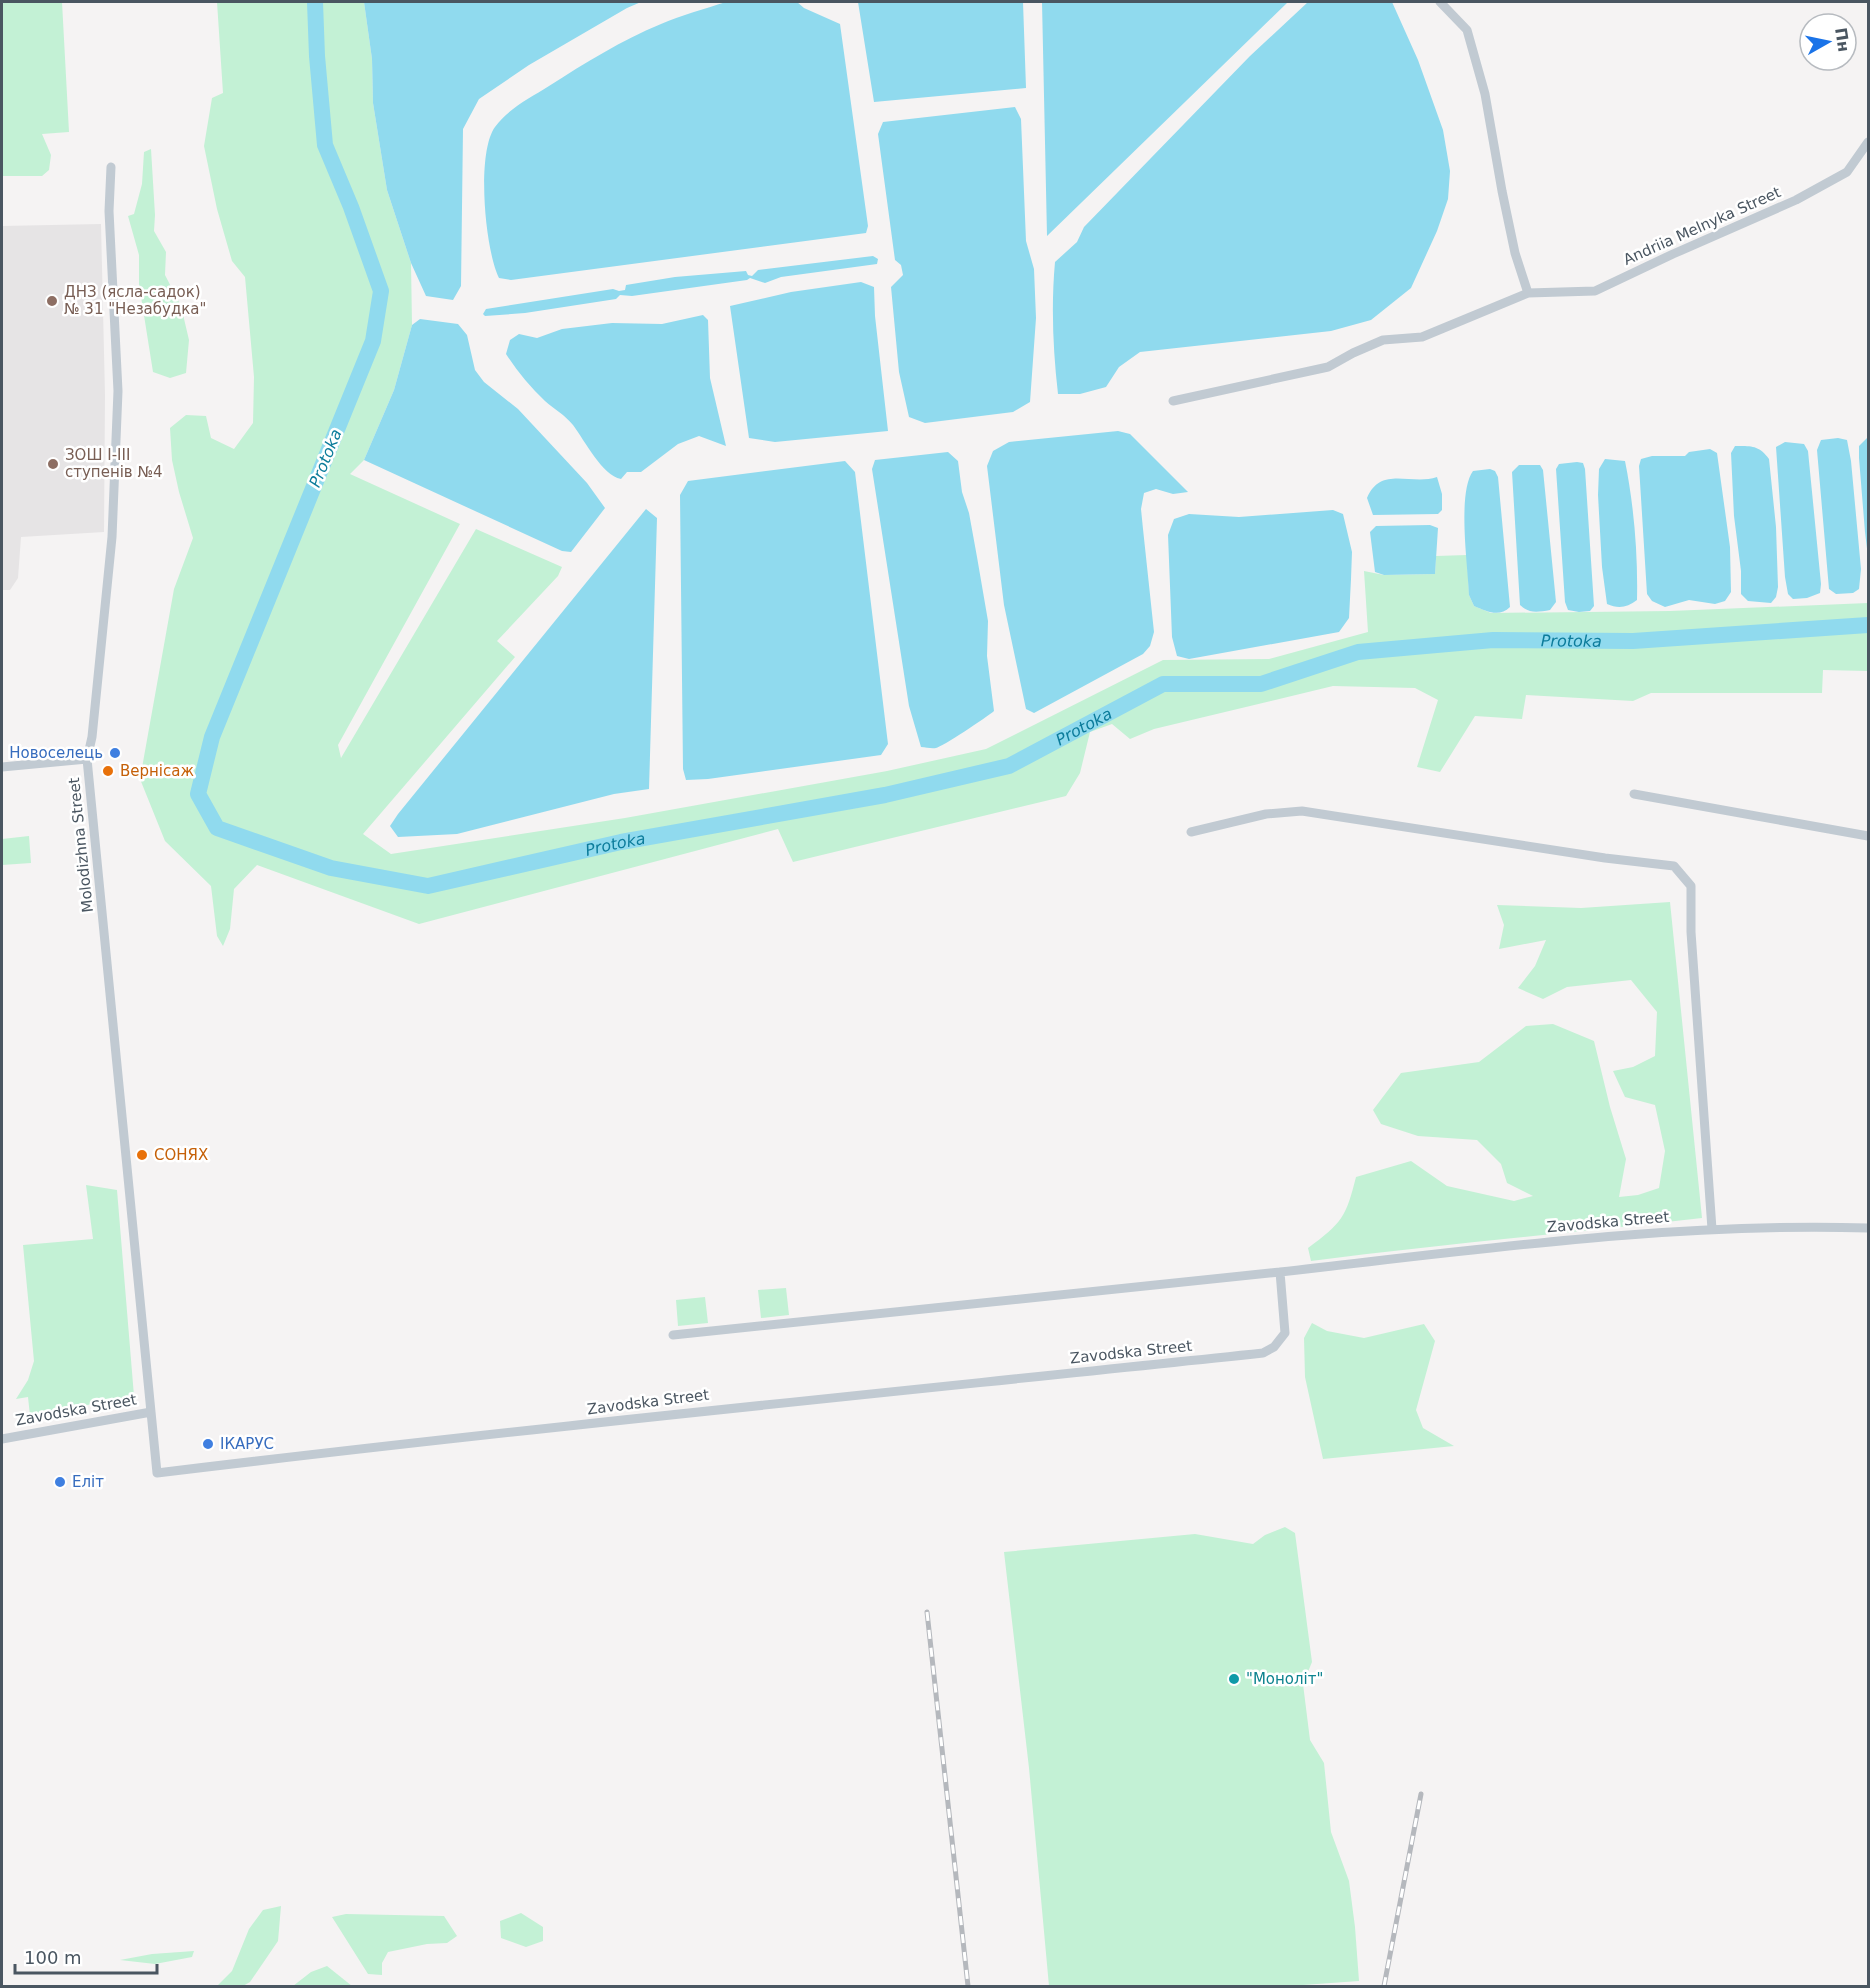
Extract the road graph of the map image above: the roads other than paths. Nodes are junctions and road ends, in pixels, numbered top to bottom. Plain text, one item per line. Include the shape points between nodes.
1 (1440, 2) edge
2 (1869, 142) edge
3 (111, 167) dead end
4 (1528, 293) junction
5 (1173, 401) dead end
6 (87, 759) junction
7 (2, 767) edge
8 (1634, 794) dead end
9 (1191, 832) dead end
10 (1869, 836) edge
11 (1869, 1228) edge
12 (1712, 1229) junction
13 (1280, 1272) junction
14 (673, 1335) dead end
15 (151, 1412) junction
16 (2, 1439) edge

1 - 4 street via 1467,30 1485,94 1515,253
2 - 4 street, Andriia Melnyka Street via 1847,172 1796,201 1595,291
3 - 6 street, Molodizhna Street via 109,211 118,391 112,537
4 - 5 street, Andriia Melnyka Street via 1422,337 1383,340 1328,367
6 - 7 street
6 - 15 street, Molodizhna Street
8 - 10 street
9 - 12 street via 1266,814 1302,811 1674,866 1691,886
11 - 12 street, Zavodska Street
12 - 13 street, Zavodska Street via 1571,1239
13 - 14 street, Zavodska Street
13 - 15 street, Zavodska Street via 1286,1333 1263,1353 738,1406 157,1473
15 - 16 street, Zavodska Street

